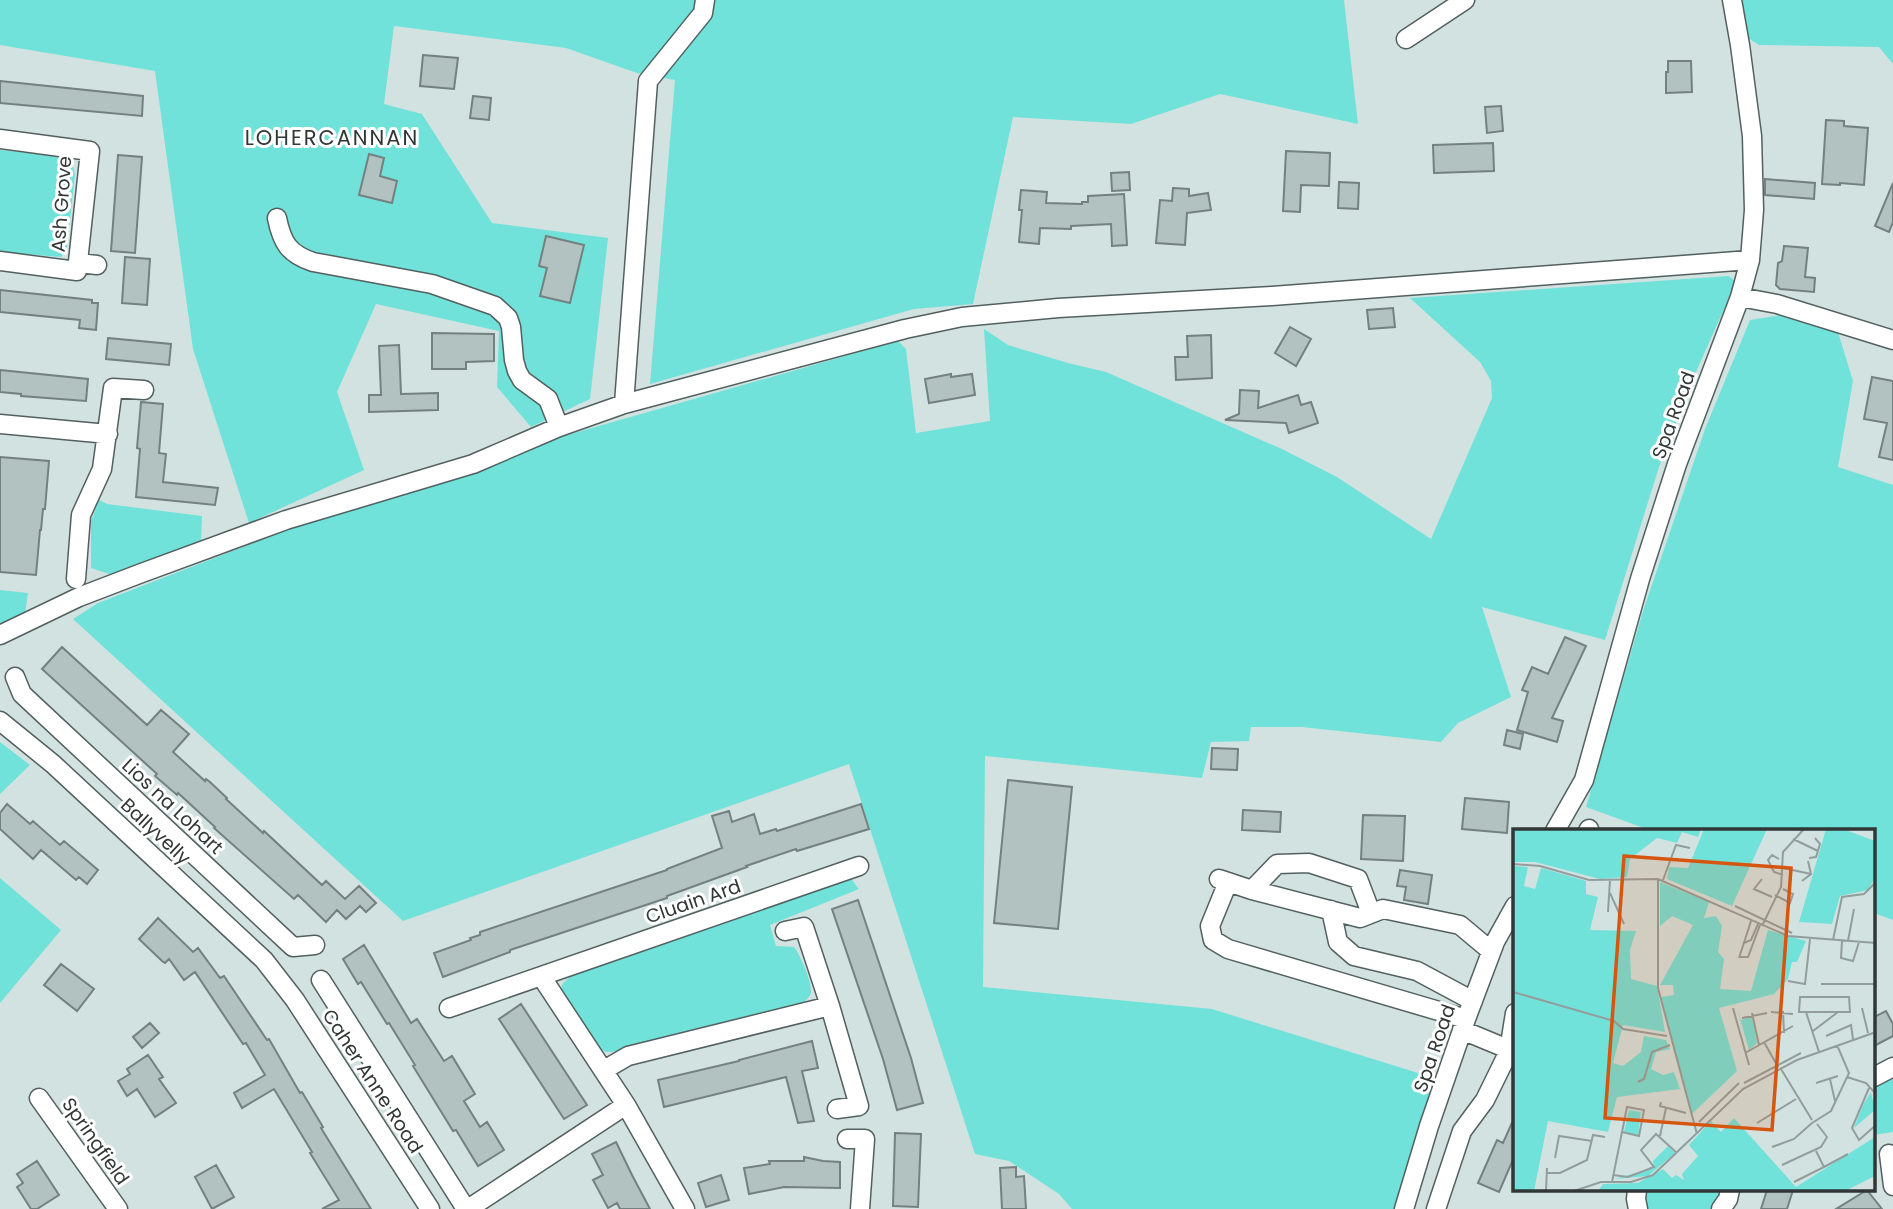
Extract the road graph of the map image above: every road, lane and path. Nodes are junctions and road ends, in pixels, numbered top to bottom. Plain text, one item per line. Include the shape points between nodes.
1 (705, 0) edge
2 (1465, 0) edge
3 (1732, 0) edge
4 (1406, 39) dead end
5 (0, 139) edge
6 (277, 218) dead end
7 (1749, 260) junction
8 (0, 261) edge
9 (78, 263) junction
10 (97, 265) dead end
11 (1740, 297) junction
12 (1893, 340) edge
13 (144, 390) dead end
14 (624, 404) junction
15 (0, 424) edge
16 (559, 427) junction
17 (108, 434) junction
18 (76, 579) dead end
19 (0, 635) edge
20 (15, 677) dead end
21 (0, 721) edge
22 (164, 826) junction
23 (1556, 829) edge
24 (143, 849) junction
25 (859, 866) dead end
26 (1252, 890) junction
27 (1331, 910) junction
28 (1513, 910) edge
29 (1371, 913) junction
30 (785, 931) dead end
31 (315, 945) dead end
32 (1491, 951) junction
33 (541, 976) junction
34 (279, 977) joint
35 (321, 980) dead end
36 (1473, 1001) junction
37 (830, 1006) junction
38 (449, 1008) dead end
39 (1464, 1025) junction
40 (1512, 1051) edge
41 (1893, 1067) edge
42 (604, 1070) junction
43 (1876, 1076) edge
44 (39, 1098) dead end
45 (626, 1105) junction
46 (837, 1109) dead end
47 (847, 1139) dead end
48 (1885, 1154) edge
49 (1893, 1186) edge
50 (1730, 1192) edge
51 (118, 1209) edge
52 (430, 1209) edge
53 (467, 1209) edge
54 (685, 1209) edge
55 (860, 1209) edge
56 (1404, 1209) edge
57 (1436, 1209) edge
58 (1721, 1209) edge

1 - 14 street via 703,13 648,81
2 - 4 street
3 - 7 street, Spa Road via 1752,136 1754,210
5 - 9 street, Ash Grove via 90,151
6 - 16 street via 292,253 299,257 432,284 495,306 508,318 517,371 548,399
7 - 11 street, Spa Road
7 - 14 street via 962,317
8 - 9 street, Ash Grove via 77,271
9 - 10 street
11 - 12 street
11 - 23 street, Spa Road via 1652,541 1584,780
13 - 17 street via 113,387
14 - 16 street
15 - 17 street
16 - 19 street via 473,464 286,520 127,579
17 - 18 street via 102,469 81,515
20 - 22 street, Lios na Lohart via 22,694
21 - 24 street, Ballyvelly
22 - 24 street
22 - 31 street, Lios na Lohart via 293,947
24 - 34 street, Ballyvelly
25 - 33 street, Cluain Ard
26 - 27 street
26 - 29 street via 1277,864 1309,863 1358,879
26 - 39 street via 1224,880 1210,926 1213,940 1228,949
27 - 29 street via 1360,918
27 - 36 street via 1338,942 1354,956 1417,971
28 - 32 street, Spa Road
29 - 32 street via 1382,909 1460,925
30 - 37 street via 804,927
32 - 36 street, Spa Road
33 - 38 street, Cluain Ard
33 - 42 street
34 - 52 street, Caher Anne Road
35 - 53 street
36 - 39 street, Spa Road
37 - 42 street via 628,1056
37 - 46 street via 859,1106
39 - 40 street
39 - 56 street, Spa Road
40 - 57 street via 1462,1131
41 - 43 street
42 - 45 street
44 - 51 street, Springfield
45 - 53 street
45 - 54 street
47 - 55 street via 865,1139
48 - 49 street
50 - 58 street

